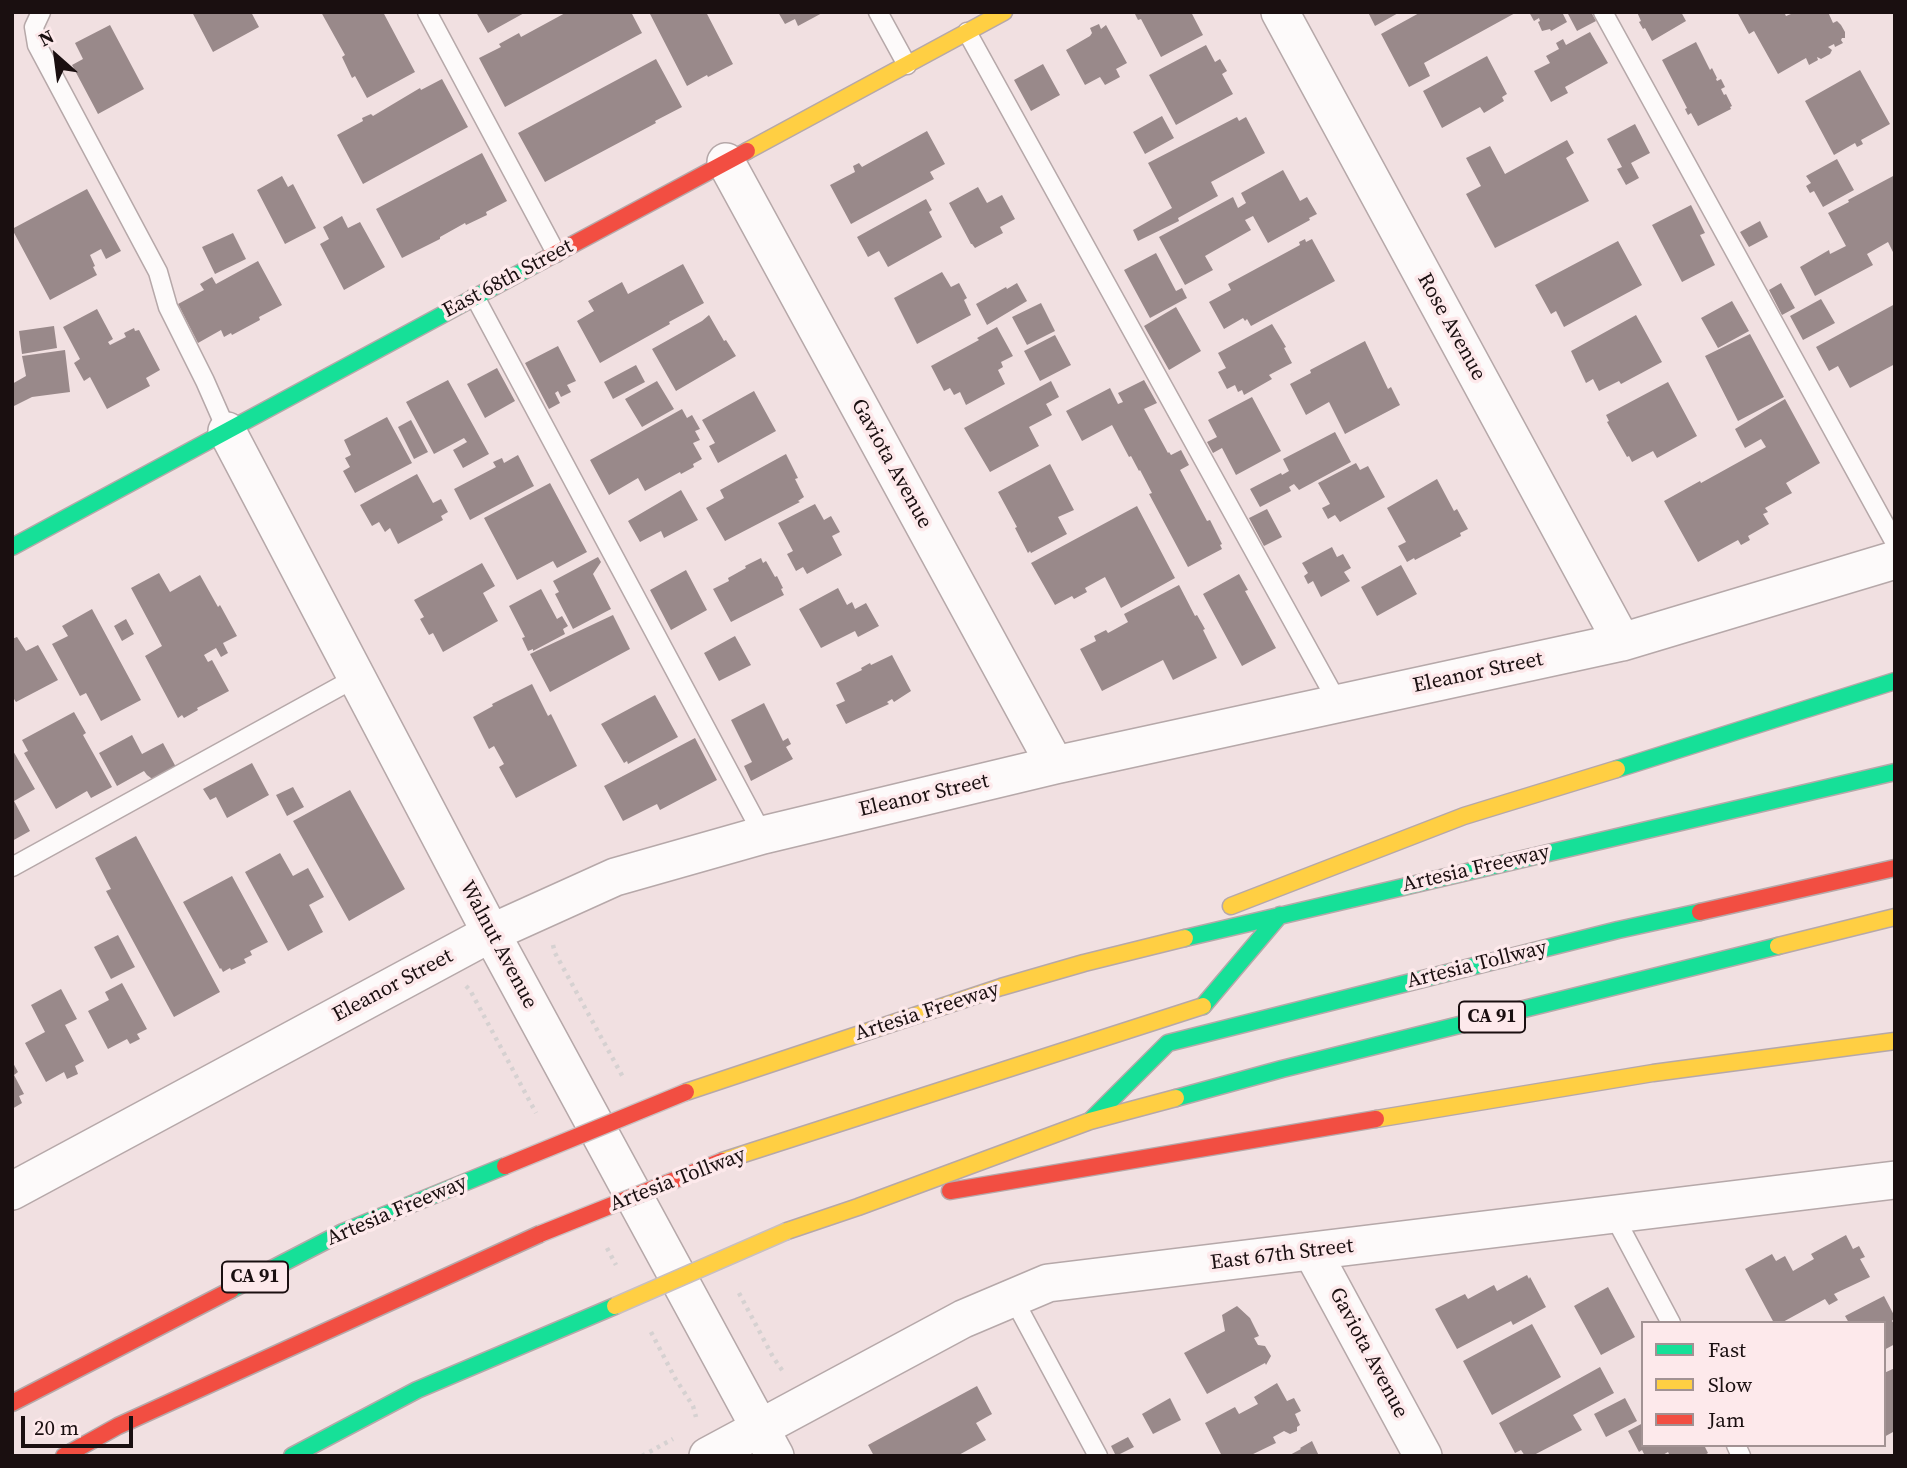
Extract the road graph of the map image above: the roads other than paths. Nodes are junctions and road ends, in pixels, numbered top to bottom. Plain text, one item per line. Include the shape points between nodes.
1 (41, 12) edge
2 (427, 12) edge
3 (878, 12) edge
4 (1004, 12) edge
5 (1280, 12) edge
6 (1603, 12) edge
7 (967, 32) junction
8 (907, 65) junction
9 (726, 162) junction
10 (556, 253) junction
11 (475, 297) junction
12 (227, 431) junction
13 (1895, 542) edge
14 (12, 547) edge
15 (1895, 560) edge
16 (1622, 642) junction
17 (357, 677) junction
18 (1895, 681) edge
19 (1338, 703) junction
20 (1055, 765) junction
21 (1895, 772) edge
22 (763, 835) junction
23 (12, 867) edge
24 (1895, 869) edge
25 (1280, 915) junction
26 (1895, 917) edge
27 (491, 933) junction
28 (1084, 963) junction
29 (1895, 1041) edge
30 (1090, 1121) junction
31 (1895, 1180) edge
32 (12, 1191) edge
33 (858, 1207) junction
34 (1613, 1214) junction
35 (1312, 1251) junction
36 (1013, 1298) junction
37 (1670, 1321) edge
38 (12, 1403) edge
39 (700, 1440) edge
40 (767, 1442) edge
41 (64, 1456) edge
42 (292, 1456) edge
43 (1098, 1456) edge
44 (1423, 1456) edge

1 - 12 lane via 34,27 37,45 158,272 168,307
2 - 10 lane
3 - 8 lane
4 - 7 main road, East 68th Street
5 - 16 street, Rose Avenue
6 - 13 lane
7 - 8 main road, East 68th Street
7 - 19 lane
8 - 9 main road, East 68th Street
9 - 10 main road, East 68th Street
9 - 20 street, Gaviota Avenue
10 - 11 main road, East 68th Street
11 - 12 main road, East 68th Street
11 - 22 lane
12 - 14 main road, East 68th Street
12 - 17 street, Walnut Avenue
15 - 16 street, Eleanor Street
16 - 19 street, Eleanor Street
17 - 23 lane
17 - 27 street, Walnut Avenue
18 - 28 main road via 1464,816
19 - 20 street, Eleanor Street
20 - 22 street, Eleanor Street
21 - 25 main road, Artesia Freeway / CA 91
22 - 27 street, Eleanor Street via 615,877
24 - 30 main road, Artesia Tollway via 1618,930 1168,1043
25 - 28 main road, Artesia Freeway / CA 91
25 - 41 main road, Artesia Tollway, bridge via 1202,1007 722,1160 540,1234 118,1426
26 - 30 main road, CA 91
27 - 32 street, Eleanor Street
27 - 40 street, Walnut Avenue
28 - 38 main road, Artesia Freeway / CA 91, bridge via 686,1092 343,1232
29 - 33 main road via 1639,1075
30 - 33 main road, CA 91
31 - 34 street, East 67th Street
33 - 42 main road, CA 91, bridge via 787,1231 416,1390
34 - 35 street, East 67th Street
34 - 37 lane
35 - 36 street, East 67th Street via 1048,1283
35 - 44 street, Gaviota Avenue
36 - 40 street, East 67th Street via 963,1319
36 - 43 lane
39 - 40 street, East 67th Street

